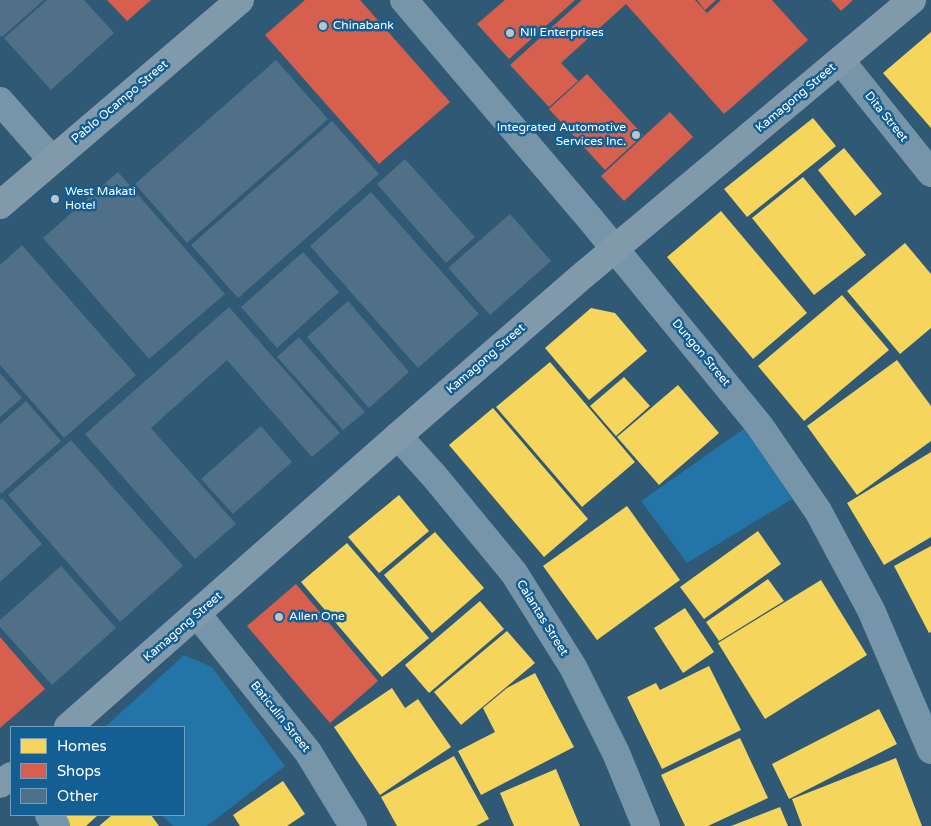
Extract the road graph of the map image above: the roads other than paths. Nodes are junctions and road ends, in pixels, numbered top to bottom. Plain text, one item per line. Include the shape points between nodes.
1 (240, 0) edge
2 (404, 0) edge
3 (912, 0) edge
4 (841, 61) junction
5 (0, 101) edge
6 (52, 160) junction
7 (931, 173) edge
8 (0, 205) edge
9 (615, 248) junction
10 (398, 436) junction
11 (198, 614) junction
12 (69, 726) edge
13 (931, 750) edge
14 (353, 826) edge
15 (646, 826) edge

1 - 6 main road, Pablo Ocampo Street
2 - 9 street, Dungon Street
3 - 4 main road, Kamagong Street
4 - 7 street, Dita Street
4 - 9 main road, Kamagong Street
5 - 6 street
6 - 8 main road, Pablo Ocampo Street
9 - 10 main road, Kamagong Street
9 - 13 street, Dungon Street via 760,424 818,511 871,610
10 - 11 main road, Kamagong Street
10 - 15 street, Calantas Street via 514,573 573,667 616,752
11 - 12 main road, Kamagong Street
11 - 14 street, Baticulin Street via 308,752

